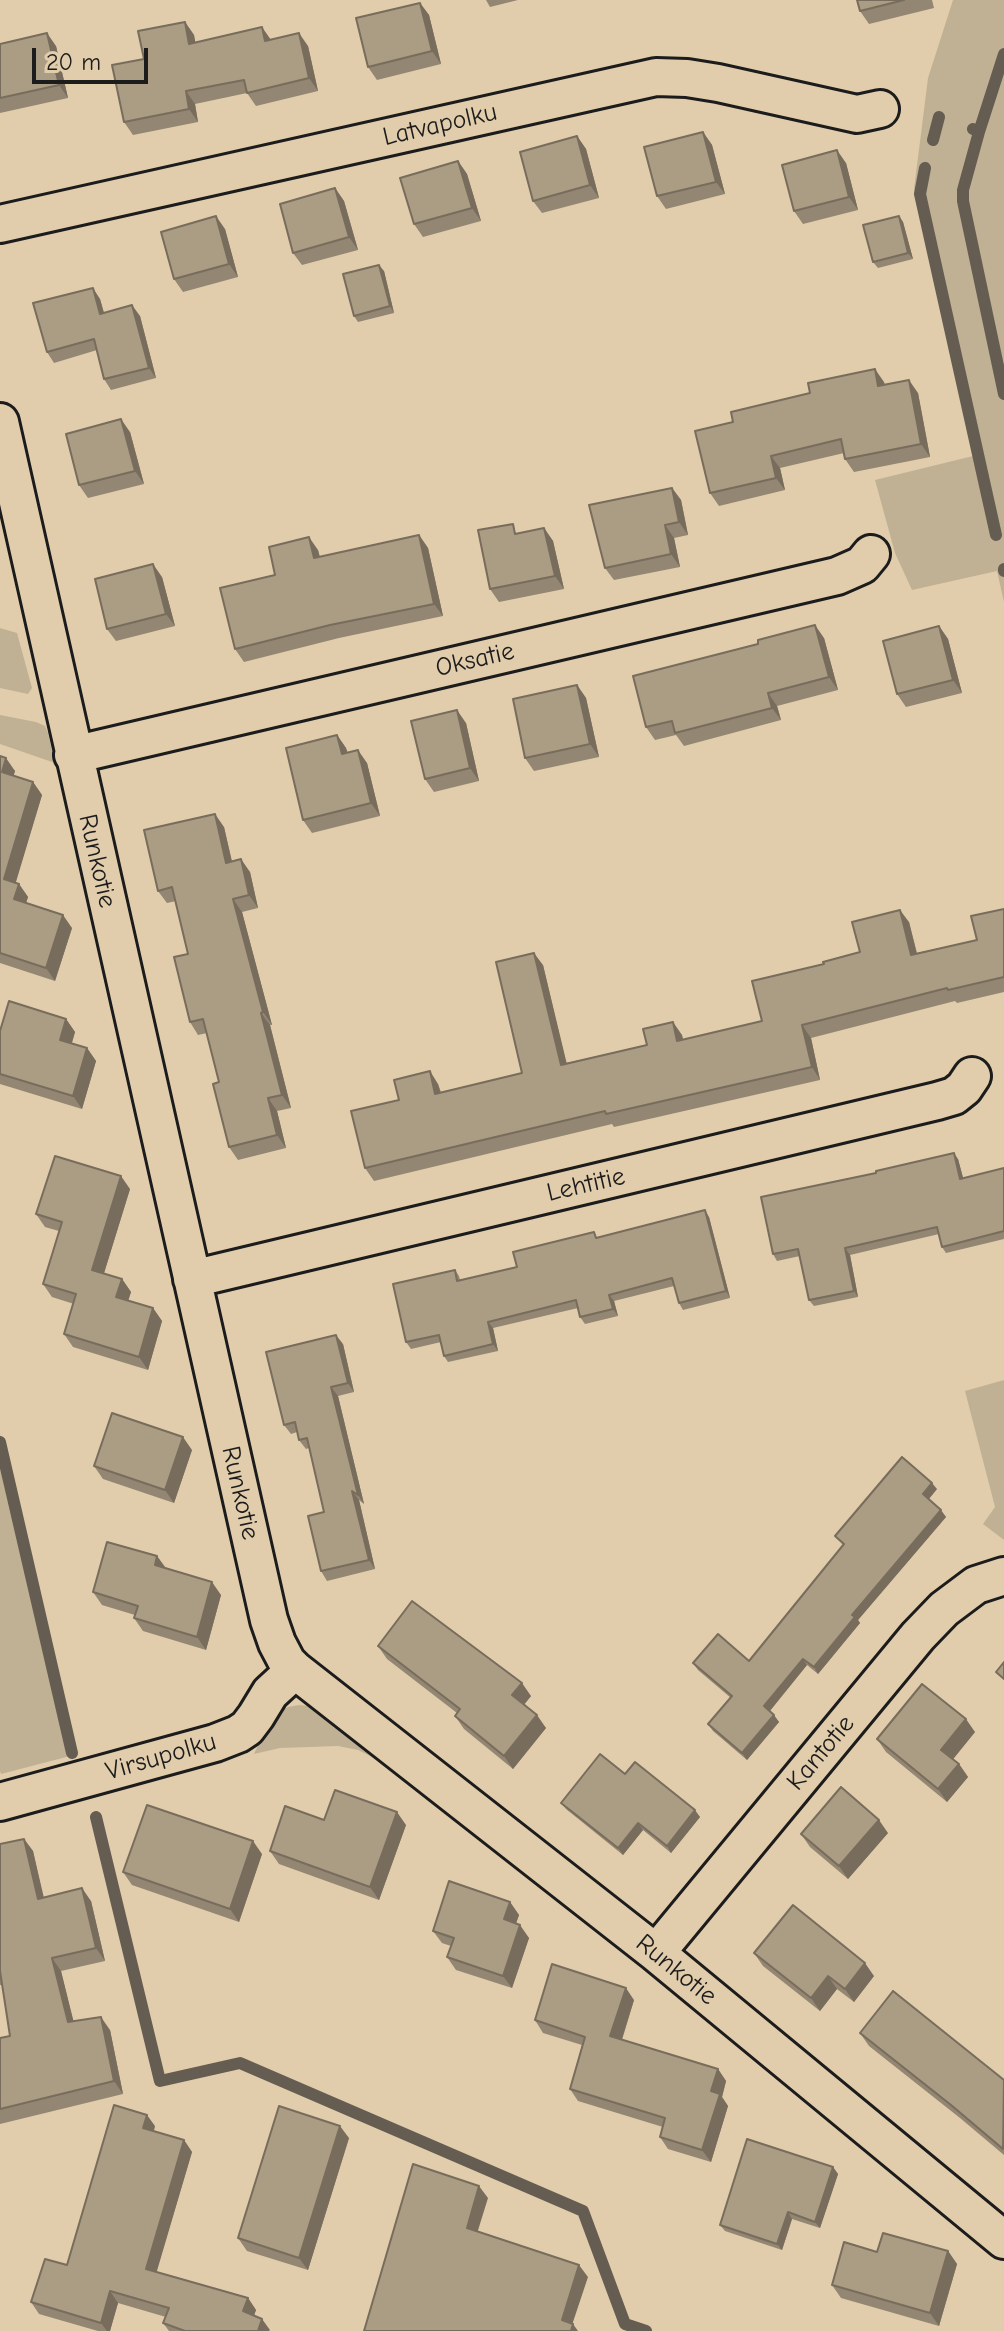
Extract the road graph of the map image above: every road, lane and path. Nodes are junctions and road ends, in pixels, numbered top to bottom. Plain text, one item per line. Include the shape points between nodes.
1 (880, 109) dead end
2 (0, 224) edge
3 (0, 422) edge
4 (871, 554) dead end
5 (73, 755) junction
6 (972, 1076) dead end
7 (192, 1279) junction
8 (1004, 1576) edge
9 (295, 1670) junction
10 (0, 1802) edge
11 (656, 1953) junction
12 (1004, 2240) edge

1 - 2 street, Latvapolku via 857,114 718,83 656,77
3 - 5 street, Runkotie
4 - 5 street, Oksatie via 862,565 837,576
5 - 7 street, Runkotie
6 - 7 street, Lehtitie via 954,1096 937,1101
7 - 9 street, Runkotie via 269,1620
8 - 11 street, Kantotie via 976,1585 918,1636
9 - 10 street, Virsupolku via 238,1734
9 - 11 street, Runkotie
11 - 12 street, Runkotie

